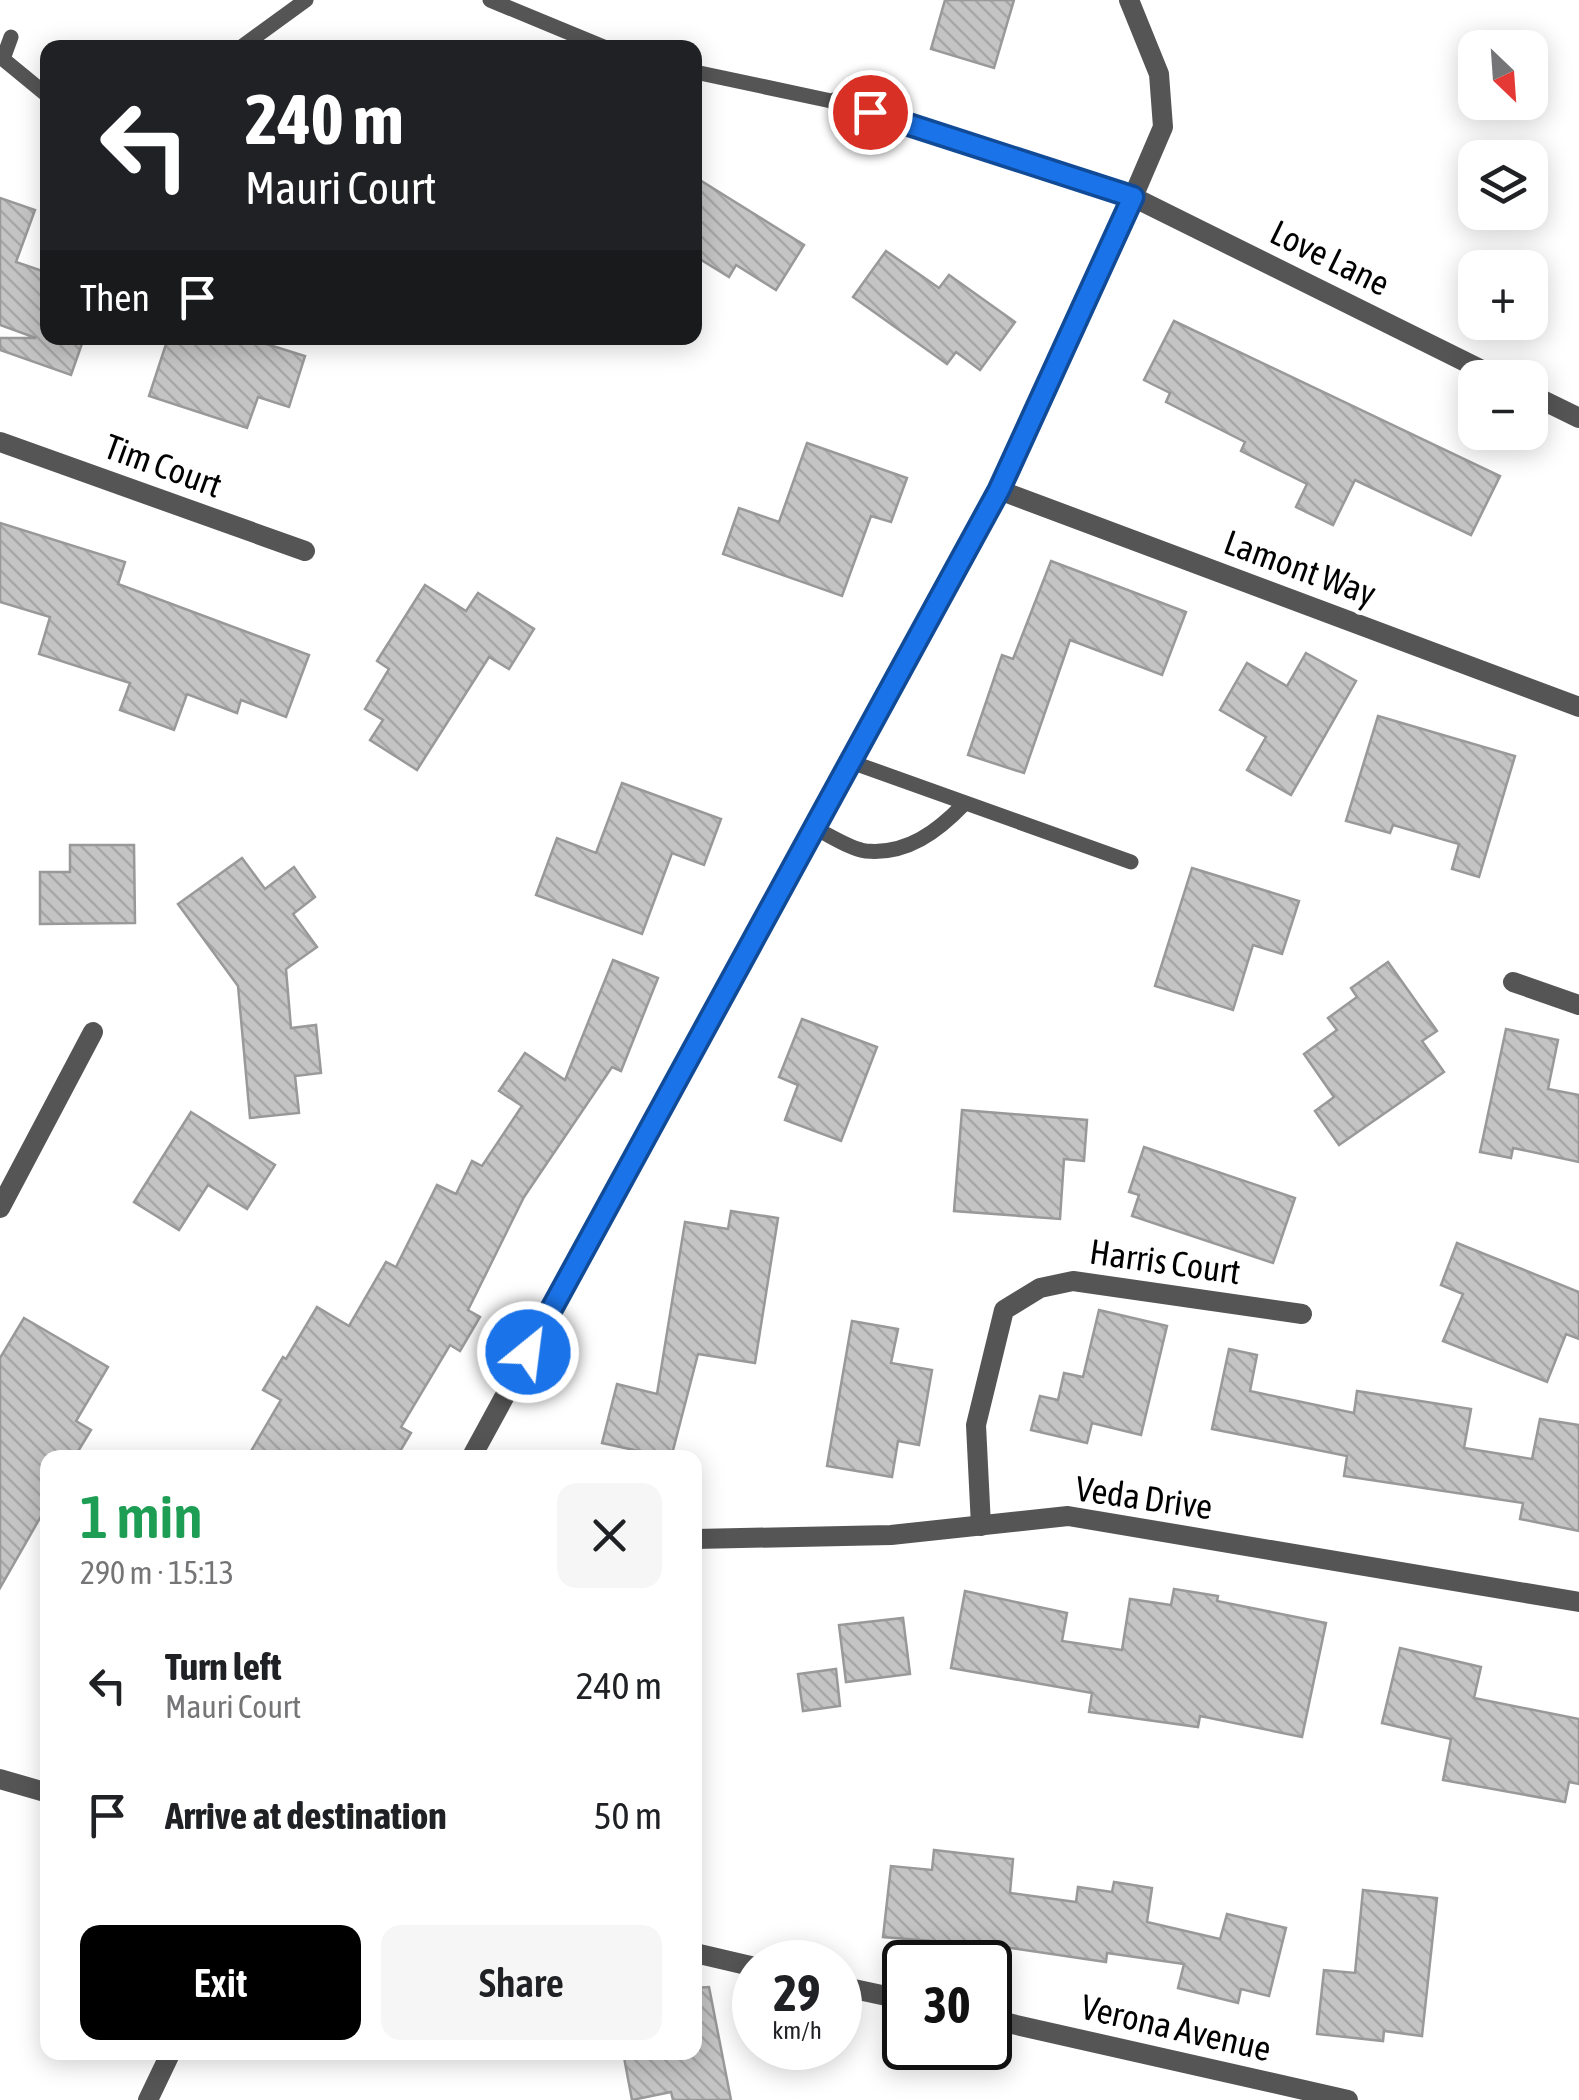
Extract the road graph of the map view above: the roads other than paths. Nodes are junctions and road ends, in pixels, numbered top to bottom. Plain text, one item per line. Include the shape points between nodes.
1 (306, 0) edge
2 (490, 0) edge
3 (1129, 0) edge
4 (12, 37) dead end
5 (251, 40) edge
6 (587, 40) edge
7 (702, 73) edge
8 (40, 89) edge
9 (836, 102) joint
10 (1133, 197) junction
11 (1462, 360) edge
12 (1548, 403) edge
13 (1579, 418) edge
14 (0, 442) edge
15 (999, 490) junction
16 (305, 551) dead end
17 (1579, 707) edge
18 (850, 762) junction
19 (964, 804) junction
20 (814, 828) junction
21 (1132, 862) dead end
22 (1513, 982) dead end
23 (1579, 1006) edge
24 (93, 1032) dead end
25 (0, 1208) edge
26 (1302, 1314) dead end
27 (475, 1450) edge
28 (982, 1526) junction
29 (702, 1539) edge
30 (1579, 1602) edge
31 (0, 1780) edge
32 (40, 1791) edge
33 (702, 1955) edge
34 (732, 1961) edge
35 (1012, 2025) edge
36 (166, 2060) edge
37 (148, 2100) edge
38 (1348, 2100) edge

1 - 5 lane
2 - 6 lane
3 - 10 street via 1159,74 1164,127
4 - 8 lane via 3,59
7 - 9 lane
9 - 10 street, Love Lane
10 - 11 street, Love Lane
10 - 15 street
12 - 13 street
14 - 16 street, Tim Court
15 - 17 street, Lamont Way
15 - 18 street
18 - 19 lane
18 - 20 street
19 - 20 lane via 938,831 903,847 864,851
19 - 21 lane
20 - 27 street
22 - 23 street
24 - 25 street
26 - 28 street, Harris Court via 1073,1281 1040,1288 1004,1310 976,1425
28 - 29 street, Veda Drive
28 - 30 street, Veda Drive via 1068,1516
31 - 32 street
33 - 34 street
35 - 38 street, Verona Avenue
36 - 37 street

